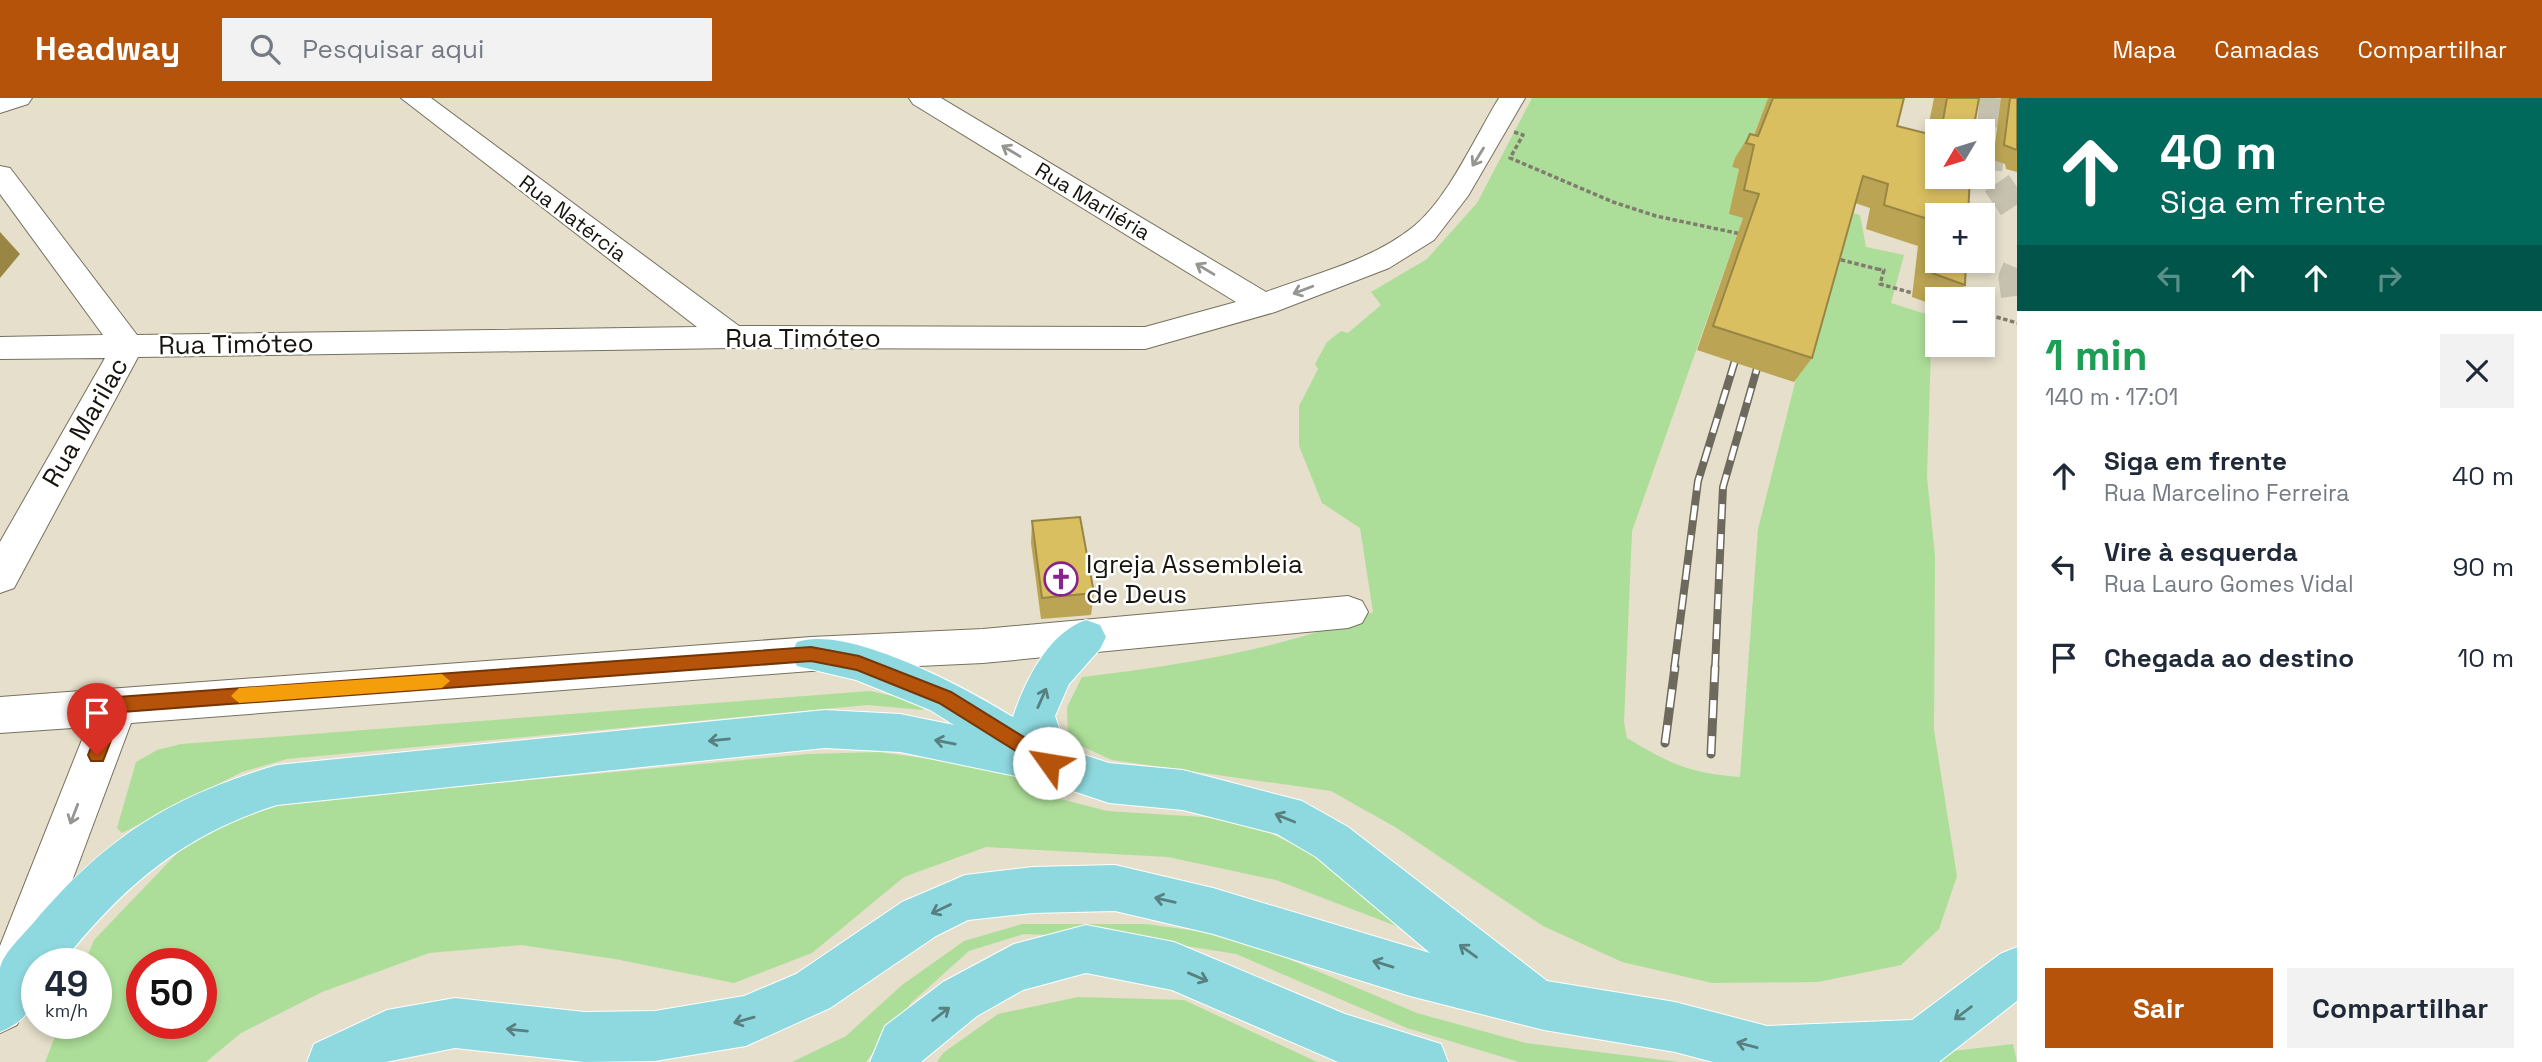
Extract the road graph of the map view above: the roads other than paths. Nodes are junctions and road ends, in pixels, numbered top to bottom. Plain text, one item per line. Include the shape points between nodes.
1 (19, 98) edge
2 (414, 98) edge
3 (922, 98) edge
4 (973, 98) edge
5 (1512, 98) edge
6 (0, 105) edge
7 (948, 112) junction
8 (0, 174) edge
9 (1264, 305) junction
10 (732, 337) junction
11 (128, 346) junction
12 (0, 348) edge
13 (0, 577) edge
14 (1348, 612) dead end
15 (1086, 637) junction
16 (811, 654) junction
17 (117, 705) junction
18 (0, 715) edge
19 (1049, 763) junction
20 (2017, 971) edge
21 (1544, 1005) junction
22 (0, 1007) edge
23 (598, 1050) edge
24 (332, 1062) edge
25 (895, 1062) edge
26 (1423, 1062) edge

1 - 6 street
2 - 10 street, Rua Natércia
3 - 7 street, Rua Marliéria
4 - 7 street
5 -> 9 street, Rua Timóteo via 1454,197 1424,233 1378,261
9 -> 7 street, Rua Marliéria
8 - 11 street, Rua Marilac
9 - 10 street, Rua Timóteo via 1145,338
10 - 11 street, Rua Timóteo
11 - 12 street, Rua Timóteo
11 - 13 street, Rua Marilac
14 - 15 street
15 - 16 street
19 -> 15 main road via 1034,716 1053,673
16 - 17 street
16 - 19 main road via 859,663 945,697
17 - 18 street
17 -> 22 street
21 -> 19 main road via 1439,930 1332,842 1286,817 1183,790 1109,783
19 -> 22 main road via 900,733 825,729 277,785 221,802 128,856 45,943
20 -> 21 main road via 1920,1045 1767,1051 1675,1027
21 -> 23 main road via 1410,972 1213,911 1115,888 1032,890 965,898 919,919 813,991 746,1021
23 -> 24 main road via 455,1023 387,1035
25 -> 26 main road via 903,1044 971,993 1014,968 1086,949 1174,966 1343,1039

